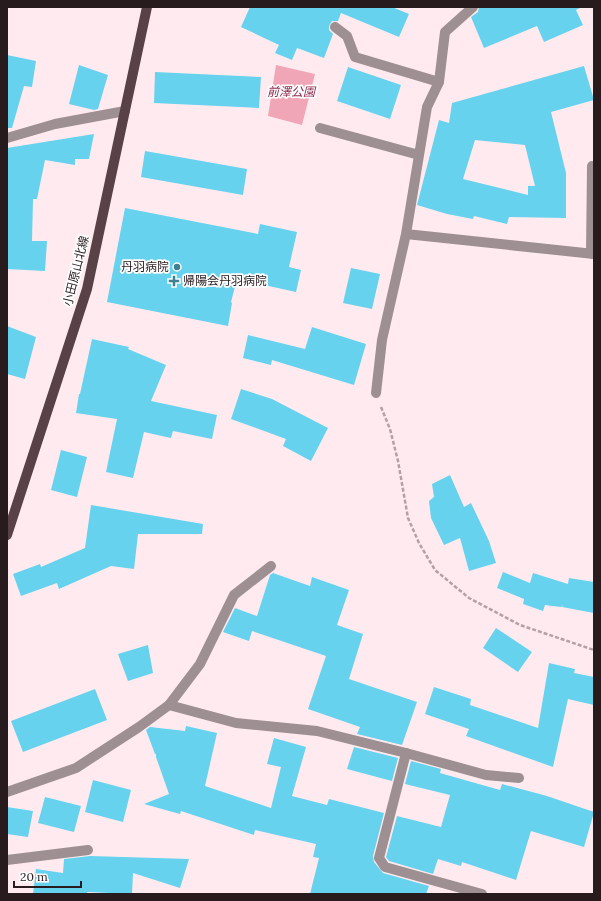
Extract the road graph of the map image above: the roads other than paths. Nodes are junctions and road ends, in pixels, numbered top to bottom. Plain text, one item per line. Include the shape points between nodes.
1 (147, 7) edge
2 (473, 7) edge
3 (335, 27) dead end
4 (439, 82) junction
5 (125, 111) junction
6 (320, 128) dead end
7 (7, 138) edge
8 (419, 155) junction
9 (593, 166) edge
10 (406, 234) junction
11 (593, 254) edge
12 (376, 393) road end
13 (7, 535) edge
14 (271, 566) dead end
15 (169, 704) junction
16 (406, 753) junction
17 (519, 778) dead end
18 (7, 792) edge
19 (88, 850) dead end
20 (7, 860) edge
21 (482, 894) edge

1 - 5 main road, 小田原山北線
2 - 4 street via 445,32
3 - 4 street via 347,36 356,57
4 - 8 street via 427,107
5 - 7 street via 55,124
5 - 13 main road, 小田原山北線 via 87,290
6 - 8 street
8 - 10 street
9 - 11 street
10 - 11 street
10 - 12 street via 382,340
14 - 15 street via 234,595 200,664
15 - 16 street via 236,723 317,731
15 - 18 street via 76,768
16 - 17 street via 486,775
16 - 21 street via 379,858 385,867
19 - 20 street

